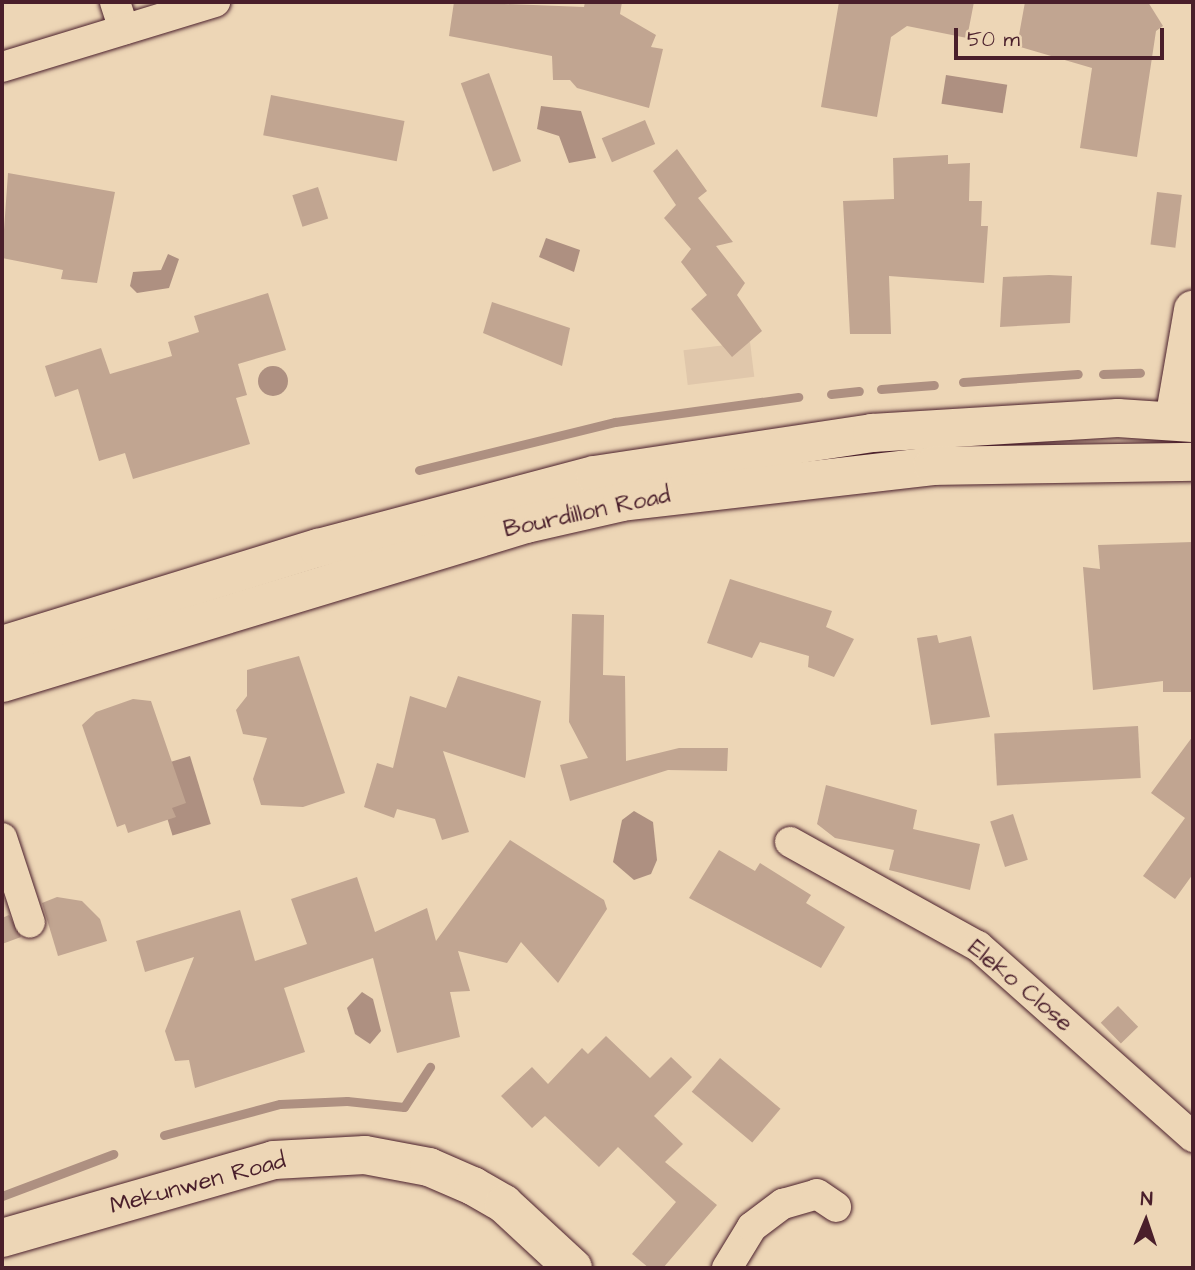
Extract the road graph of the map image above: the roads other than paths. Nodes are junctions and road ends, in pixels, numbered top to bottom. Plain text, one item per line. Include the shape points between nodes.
1 (115, 2) edge
2 (215, 2) edge
3 (124, 30) junction
4 (2, 67) edge
5 (1193, 310) edge
6 (1184, 422) edge
7 (1193, 462) edge
8 (2, 645) edge
9 (2, 682) edge
10 (2, 838) edge
11 (790, 842) dead end
12 (30, 923) dead end
13 (1193, 1137) edge
14 (836, 1207) dead end
15 (2, 1238) edge
16 (573, 1268) edge
17 (727, 1268) edge

1 - 3 street
2 - 3 street
3 - 4 street
5 - 6 main road
6 - 8 main road, Bourdillon Road via 1118,418 806,439 595,475 318,548
7 - 9 main road, Bourdillon Road via 933,466 622,502 526,524
10 - 12 street
11 - 13 street, Eleko Close via 978,946
14 - 17 street via 817,1194 783,1204 752,1227
15 - 16 main road, Mekunwen Road via 274,1160 365,1155 429,1167 473,1186 504,1204

